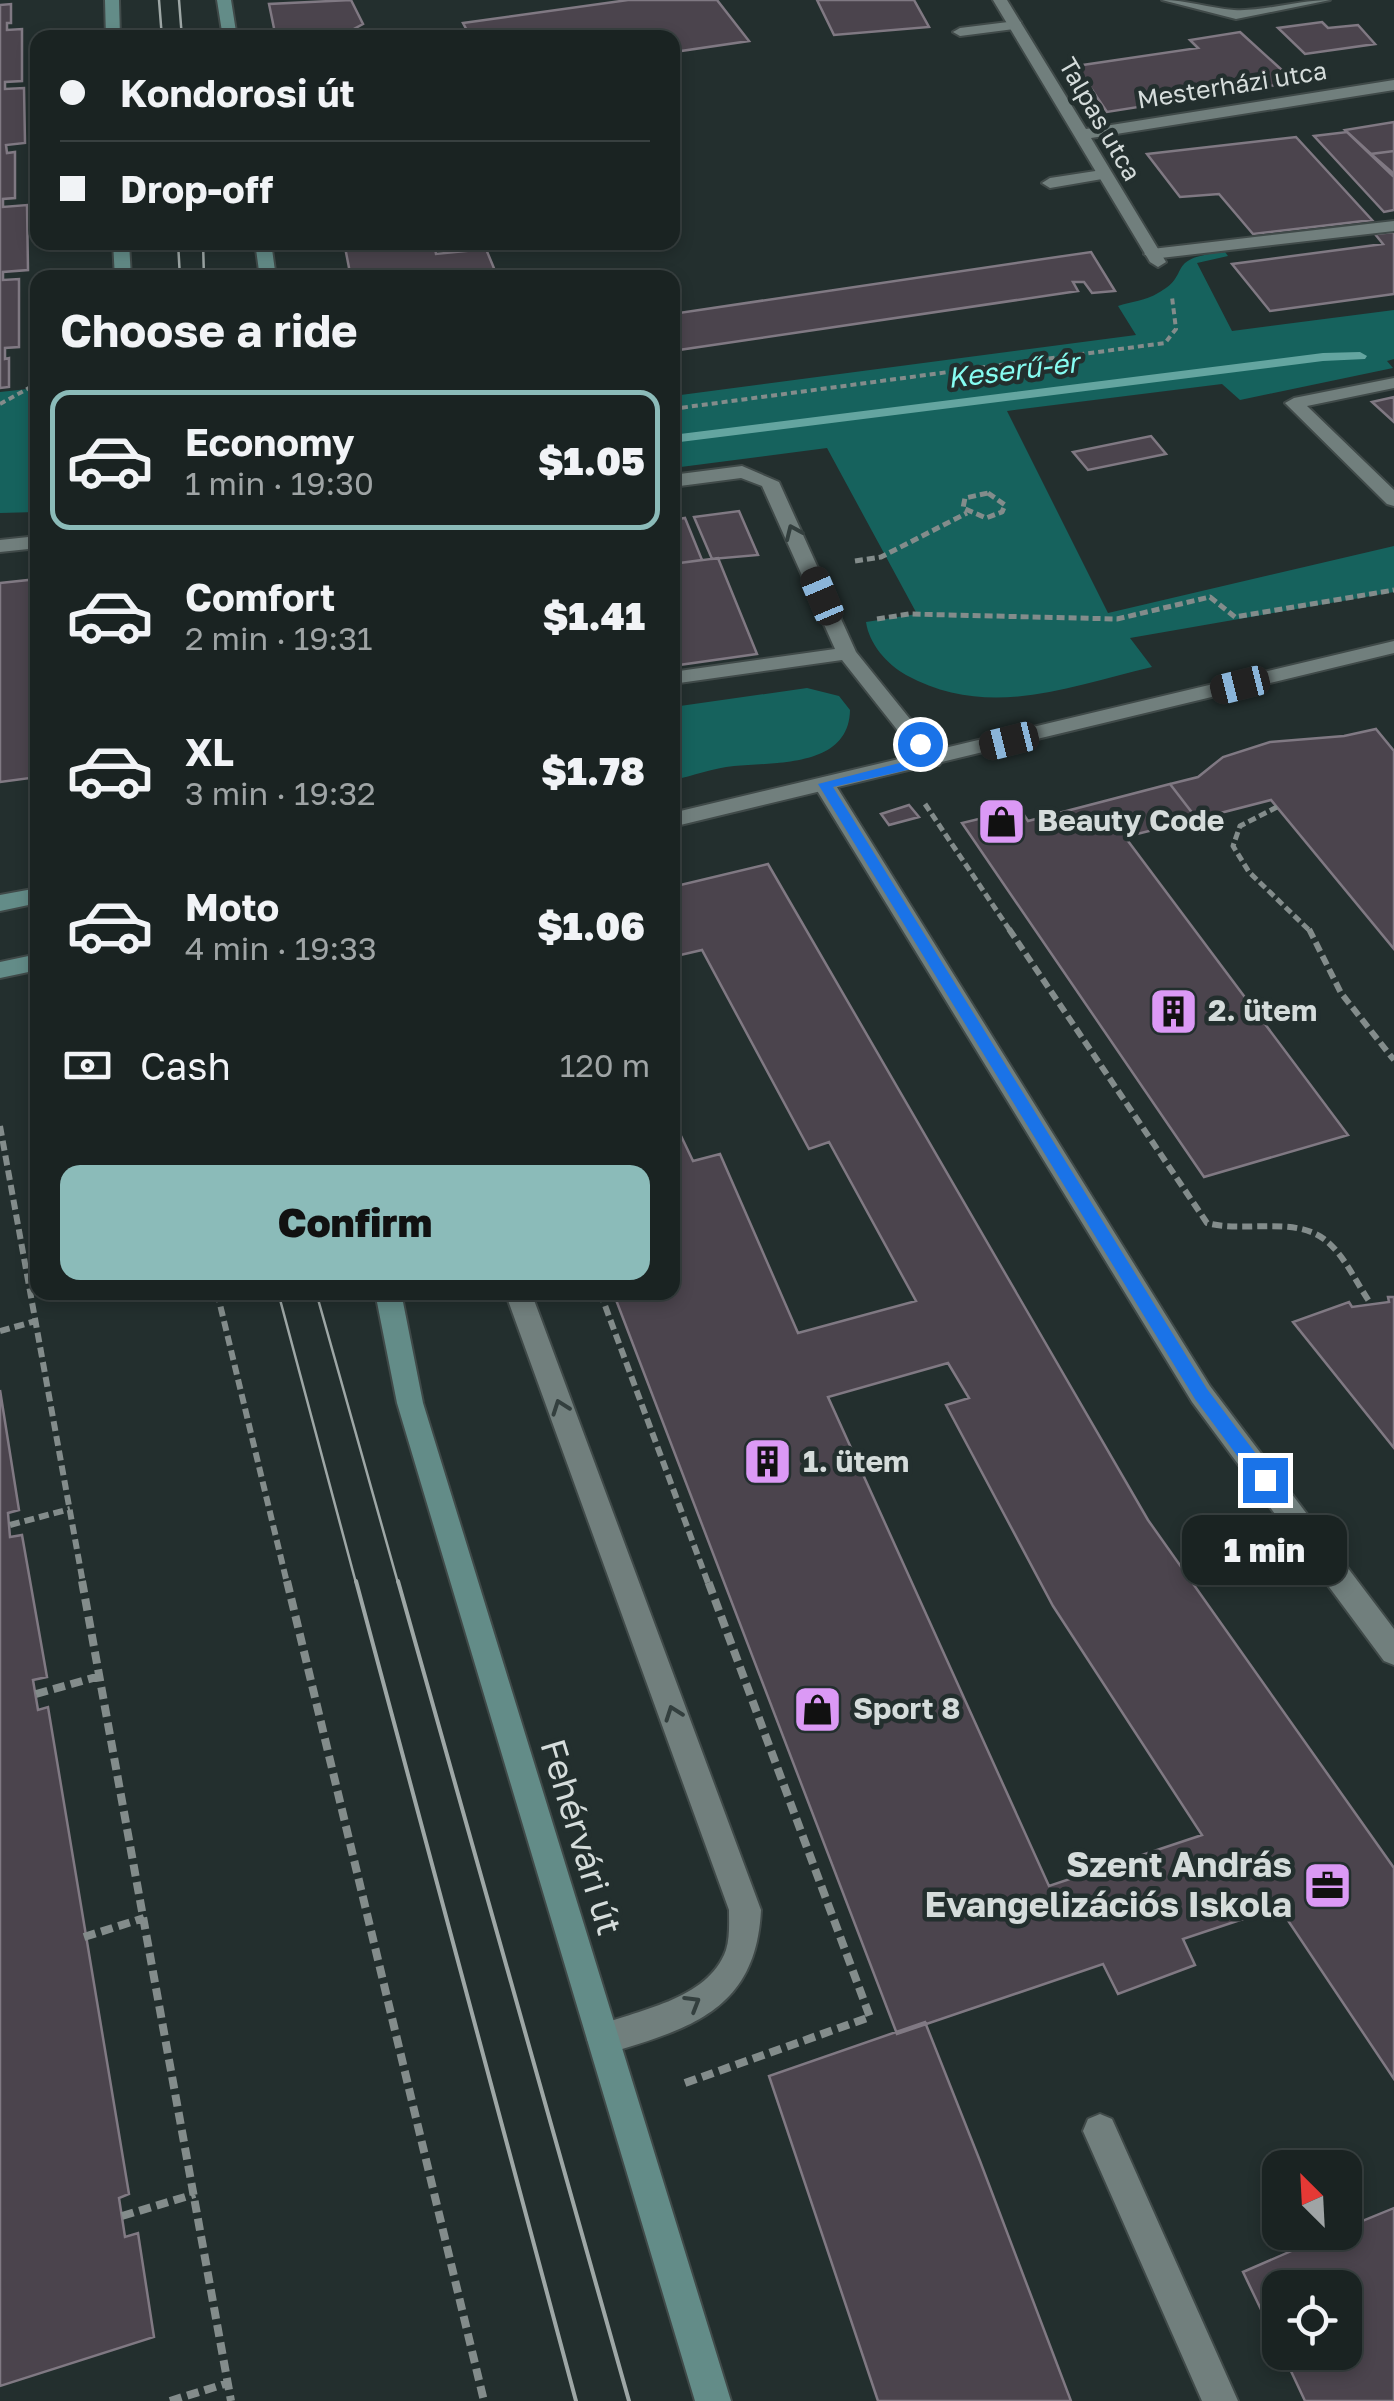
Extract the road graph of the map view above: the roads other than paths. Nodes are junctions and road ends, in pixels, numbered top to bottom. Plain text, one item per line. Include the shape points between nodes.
1 (112, 0) edge
2 (224, 0) edge
3 (1000, 0) edge
4 (1169, 0) edge
5 (1323, 0) edge
6 (1016, 25) junction
7 (113, 30) edge
8 (229, 30) edge
9 (960, 32) dead end
10 (1394, 86) edge
11 (1078, 135) junction
12 (1102, 174) junction
13 (1050, 183) dead end
14 (1394, 226) edge
15 (1394, 383) edge
16 (680, 480) edge
17 (1394, 500) edge
18 (30, 543) edge
19 (0, 546) edge
20 (1394, 647) edge
21 (847, 653) junction
22 (680, 677) edge
23 (932, 760) junction
24 (824, 784) junction
25 (680, 818) edge
26 (30, 898) edge
27 (0, 904) edge
28 (30, 964) edge
29 (0, 970) edge
30 (390, 1300) edge
31 (521, 1300) edge
32 (1394, 1652) edge
33 (603, 2039) junction
34 (1100, 2131) dead end
35 (713, 2401) edge
36 (1220, 2401) edge

1 - 7 street
2 - 8 street
3 - 6 street, Talpas utca
4 - 5 street via 1236,15
6 - 9 street
6 - 11 street, Talpas utca
10 - 11 street, Mesterházi utca
11 - 12 street, Talpas utca
12 - 13 street
12 - 14 street, Talpas utca via 1155,258
15 - 17 street via 1294,404
21 -> 16 street via 770,482 742,472
18 - 19 street
20 - 23 street
21 - 22 street
21 - 23 street
23 - 24 street
24 - 25 street
24 - 32 street via 1201,1394
26 - 27 street
28 - 29 street
30 - 33 street, Fehérvári út via 410,1403
33 -> 31 street via 666,2020 719,1988 742,1950 745,1910
33 - 35 street, Fehérvári út
34 - 36 street

